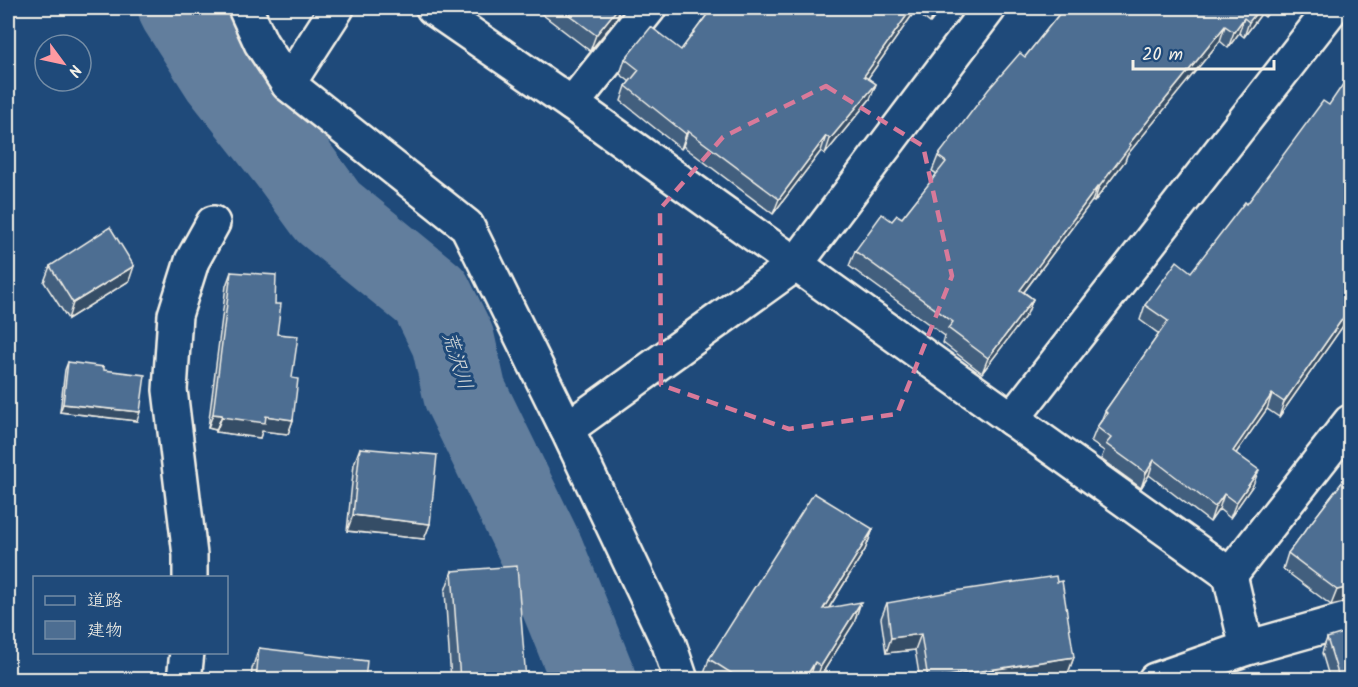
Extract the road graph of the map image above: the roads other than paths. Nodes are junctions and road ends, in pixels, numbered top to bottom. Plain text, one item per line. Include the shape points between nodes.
1 (245, 8) edge
2 (337, 8) edge
3 (433, 8) edge
4 (649, 8) edge
5 (989, 8) edge
6 (1332, 8) edge
7 (288, 84) junction
8 (572, 105) junction
9 (213, 223) dead end
10 (796, 264) junction
11 (1012, 418) junction
12 (1350, 422) edge
13 (567, 429) junction
14 (1230, 574) junction
15 (190, 576) edge
16 (1350, 619) edge
17 (1247, 648) junction
18 (187, 654) edge
19 (184, 680) edge
20 (681, 680) edge
21 (1155, 680) edge

1 - 7 street via 261,43
2 - 7 street
3 - 8 street
4 - 8 street
5 - 10 street
6 - 11 street
7 - 13 street via 467,226
8 - 10 street
9 - 15 street via 192,261 175,315 170,390
10 - 11 street
10 - 13 street
11 - 14 street
12 - 14 street
13 - 20 street via 669,644
14 - 17 street
16 - 17 street
17 - 21 street
18 - 19 street

